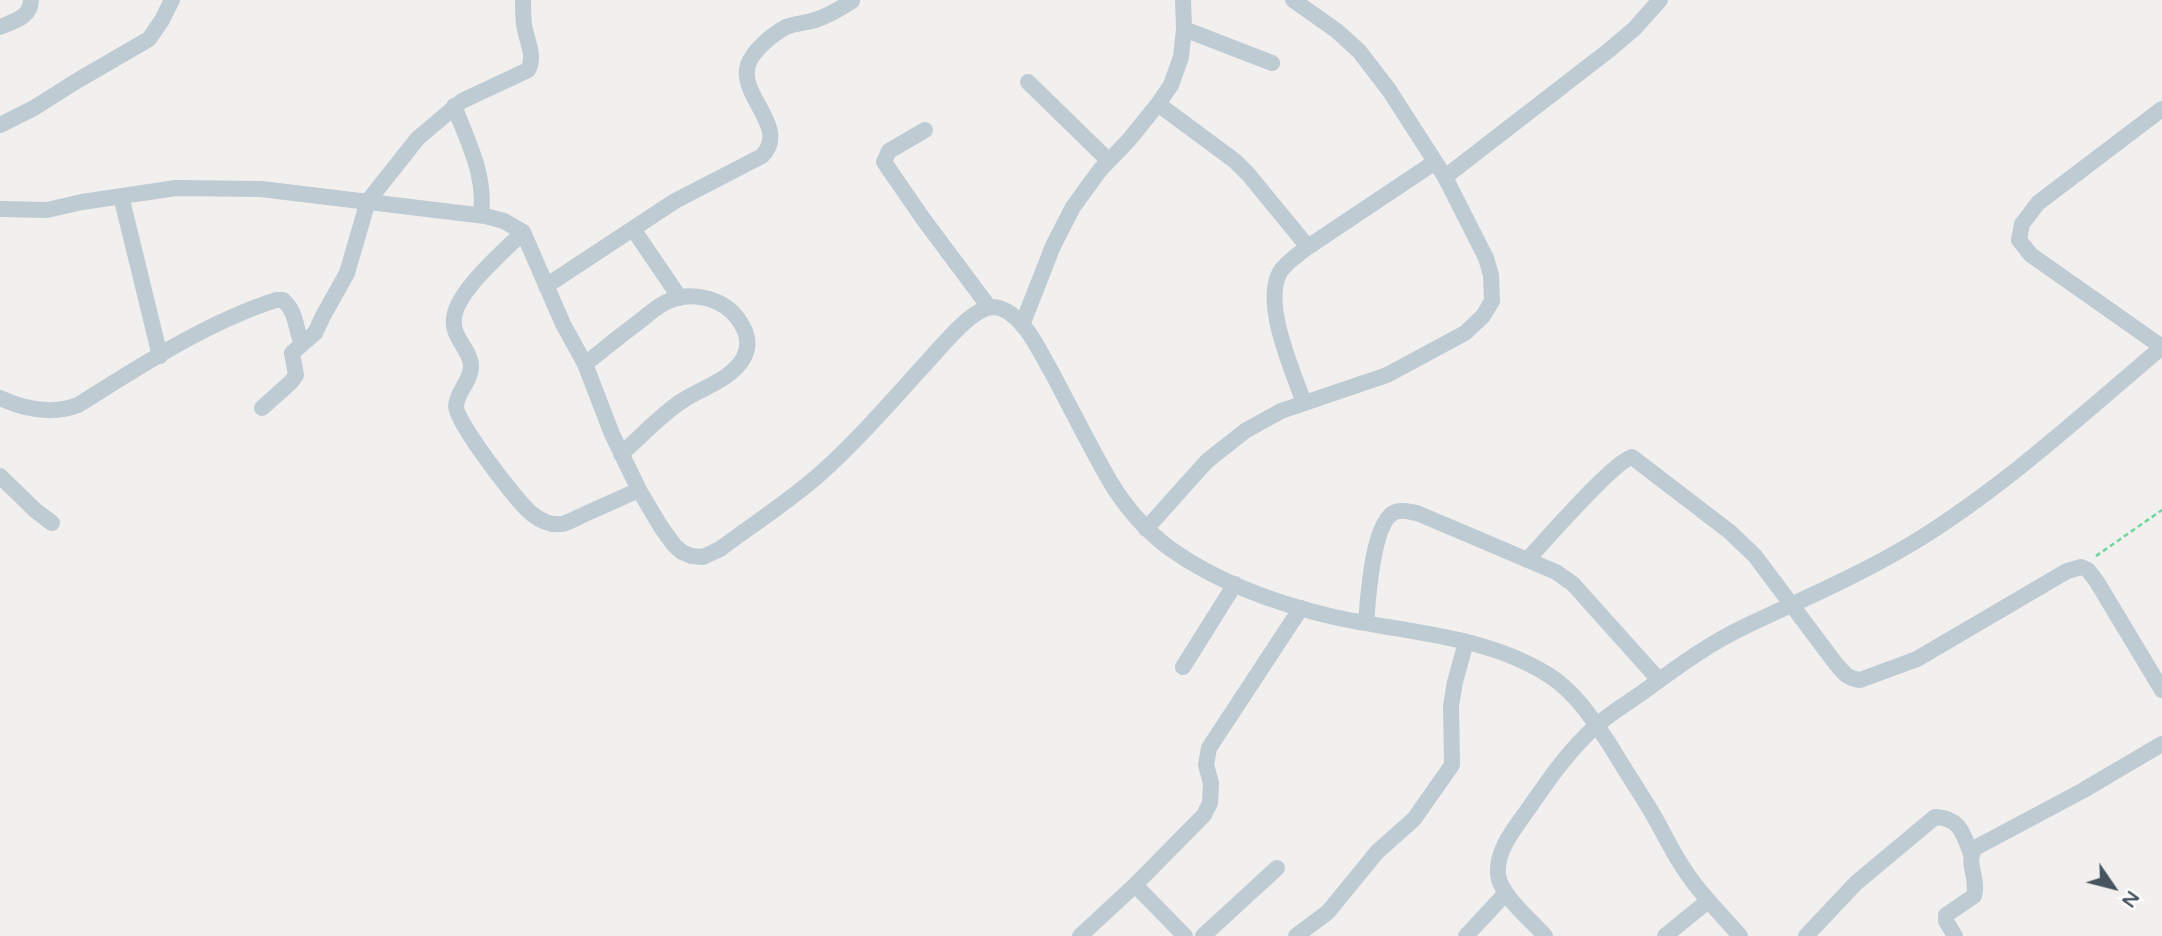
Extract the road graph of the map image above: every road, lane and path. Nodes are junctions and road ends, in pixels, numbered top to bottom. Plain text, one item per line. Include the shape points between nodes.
1 (31, 0) edge
2 (172, 0) edge
3 (523, 0) edge
4 (1293, 0) edge
5 (1660, 0) edge
6 (852, 1) edge
7 (1181, 1) edge
8 (0, 27) edge
9 (1184, 29) junction
10 (1272, 64) dead end
11 (1028, 82) dead end
12 (1158, 104) junction
13 (454, 106) junction
14 (2162, 110) edge
15 (0, 125) edge
16 (925, 130) dead end
17 (1108, 161) junction
18 (1435, 162) junction
19 (1445, 177) junction
20 (121, 196) junction
21 (368, 201) junction
22 (0, 209) edge
23 (481, 215) junction
24 (633, 229) junction
25 (523, 232) junction
26 (1308, 247) junction
27 (546, 286) junction
28 (680, 298) junction
29 (989, 307) junction
30 (1022, 325) junction
31 (302, 344) junction
32 (2162, 347) edge
33 (160, 356) junction
34 (585, 364) junction
35 (0, 398) edge
36 (1304, 403) junction
37 (262, 408) dead end
38 (621, 454) junction
39 (0, 477) edge
40 (639, 490) junction
41 (2162, 510) edge
42 (52, 523) dead end
43 (1146, 528) junction
44 (1527, 560) junction
45 (2081, 567) junction
46 (1235, 584) junction
47 (1792, 606) junction
48 (1301, 608) junction
49 (1366, 623) junction
50 (1466, 642) junction
51 (1183, 667) dead end
52 (1659, 680) junction
53 (2162, 690) edge
54 (1597, 725) junction
55 (2162, 744) edge
56 (1972, 853) junction
57 (1278, 868) dead end
58 (1135, 885) junction
59 (1506, 893) junction
60 (1709, 901) junction
61 (1469, 935) edge
62 (1080, 936) edge
63 (1185, 936) edge
64 (1203, 936) edge
65 (1296, 936) edge
66 (1545, 936) edge
67 (1665, 936) edge
68 (1740, 936) edge
69 (1806, 936) edge
70 (1955, 936) edge

1 - 8 street via 22,18
2 - 15 street via 149,40
3 - 13 street via 523,22 532,55 528,70
4 - 18 street via 1359,51
5 - 19 street via 1608,51
6 - 24 street via 776,34 748,66 749,86 770,132 768,150
7 - 9 street
9 - 10 street
9 - 12 street via 1181,57
11 - 17 street
12 - 17 street
12 - 26 street via 1235,161
13 - 21 street via 418,138
13 - 23 street via 478,165
14 - 32 street via 2038,203 2022,224 2020,240 2031,255
16 - 29 street via 889,151 884,162
17 - 30 street via 1073,207
18 - 19 street
18 - 26 street
19 - 36 street via 1491,275 1492,301 1483,316 1465,333 1387,375
20 - 21 street via 192,187
20 - 22 street via 47,210
20 - 33 street
21 - 23 street
21 - 31 street via 347,273 315,333
23 - 25 street
24 - 27 street
24 - 28 street
25 - 27 street
25 - 40 street via 464,293 455,312 458,340 472,369 460,392 457,412 531,513 547,524 562,524
26 - 36 street via 1280,272 1274,301
27 - 34 street
28 - 34 street via 658,307
28 - 38 street via 710,299 735,314 747,334 744,357 725,377 680,401
29 - 30 street via 1007,311
29 - 40 street via 954,333 819,475 720,549 703,557 682,552
30 - 43 street via 1112,483
31 - 33 street via 295,314 284,300 276,300 216,325
31 - 37 street via 292,353 296,374 291,382
32 - 47 street via 1959,513 1915,542
33 - 35 street via 68,409 36,410
34 - 38 street
36 - 43 street via 1245,430 1207,461
38 - 40 street
39 - 42 street
41 - 45 path
43 - 46 street via 1204,570
44 - 47 street via 1610,472 1632,457 1730,532 1755,556
44 - 49 street via 1417,513 1393,513 1384,523 1372,561
44 - 52 street via 1573,584
45 - 47 street via 1917,659 1860,680 1845,675
45 - 53 street via 2097,582
46 - 48 street
46 - 51 street
47 - 52 street via 1713,643
48 - 49 street
48 - 58 street via 1209,748 1210,803 1204,814
49 - 50 street
50 - 54 street via 1502,653 1553,678
50 - 65 street via 1451,706 1452,765 1414,820 1377,852 1328,912
52 - 54 street
54 - 59 street via 1560,763 1507,840 1498,861 1498,876
54 - 60 street via 1685,872
55 - 56 street
56 - 69 street via 1961,830 1947,818 1935,817 1856,883
56 - 70 street via 1974,896 1946,915
57 - 64 street
58 - 62 street
58 - 63 street
59 - 61 street
59 - 66 street
60 - 67 street
60 - 68 street

